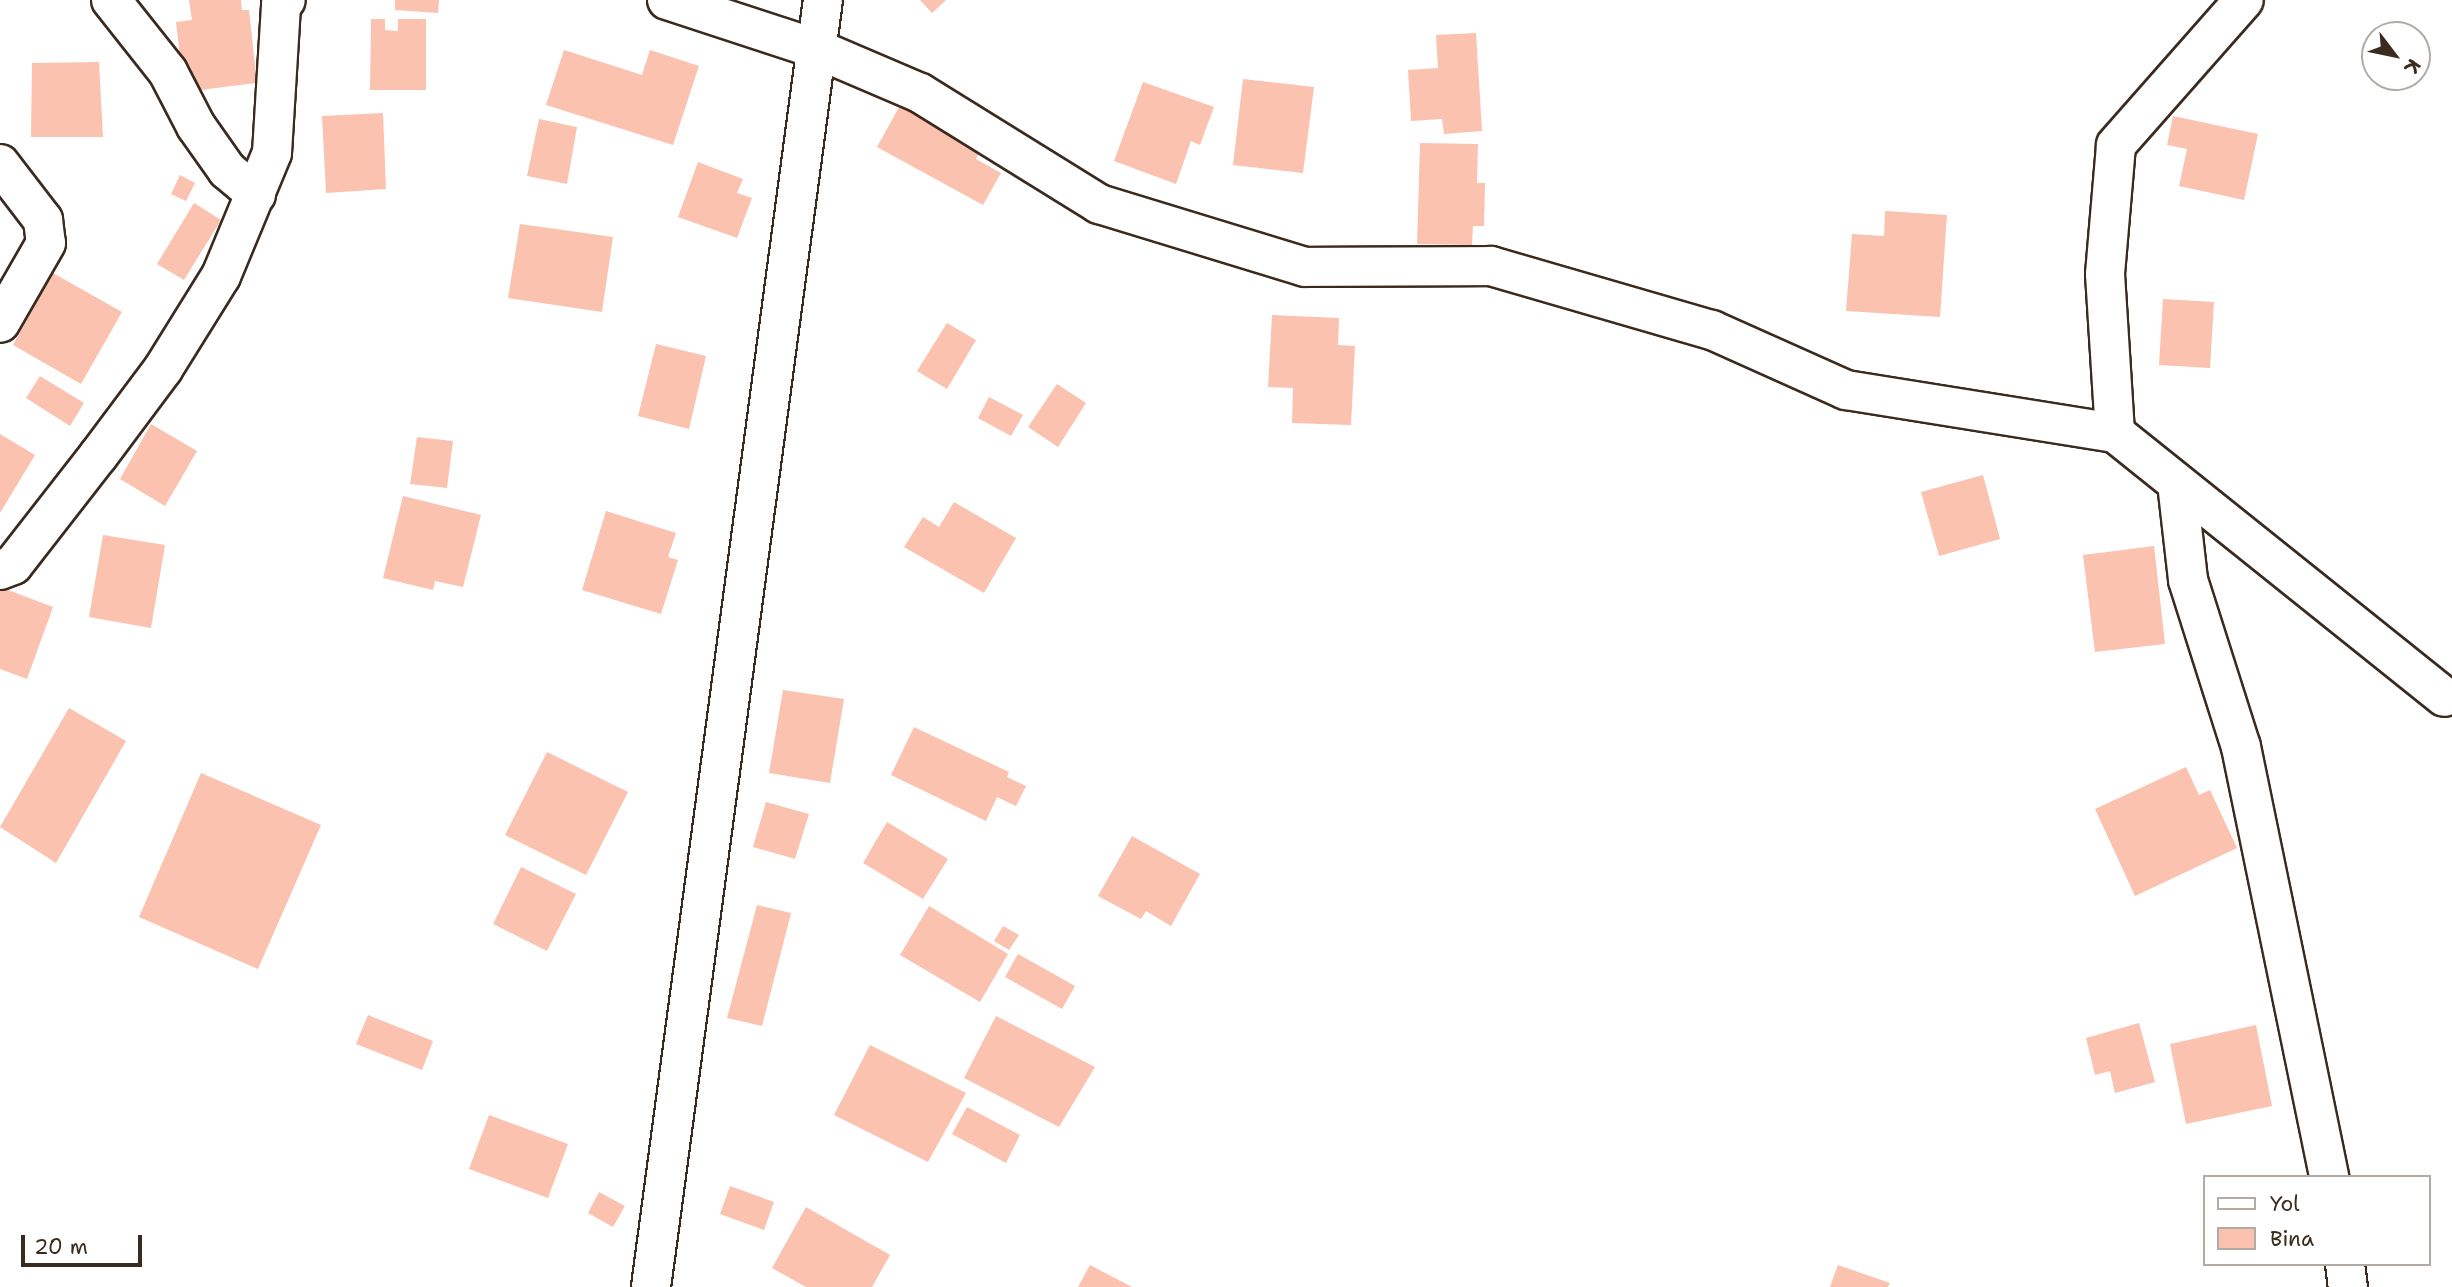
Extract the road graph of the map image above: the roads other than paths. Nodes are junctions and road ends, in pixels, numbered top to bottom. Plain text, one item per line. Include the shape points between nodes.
1 (111, 0) edge
2 (667, 0) edge
3 (823, 0) edge
4 (2244, 0) edge
5 (281, 1) edge
6 (817, 49) junction
7 (0, 163) edge
8 (256, 194) junction
9 (0, 323) edge
10 (2115, 433) junction
11 (2177, 483) junction
12 (0, 570) edge
13 (2444, 697) dead end
14 (2329, 1175) edge
15 (2345, 1266) edge
16 (651, 1287) edge
17 (2348, 1287) edge

1 - 8 street via 168,72 196,126 227,170
2 - 6 street
3 - 6 street
4 - 10 street via 2116,145 2105,274
5 - 8 street via 272,153
6 - 10 street via 919,93 1099,204 1305,267 1491,266 1712,330 1846,390
6 - 16 street
7 - 9 street via 43,220 46,243
8 - 12 street via 221,276 163,369 13,565
10 - 11 street
11 - 13 street
11 - 14 street via 2188,580 2241,747
15 - 17 street

